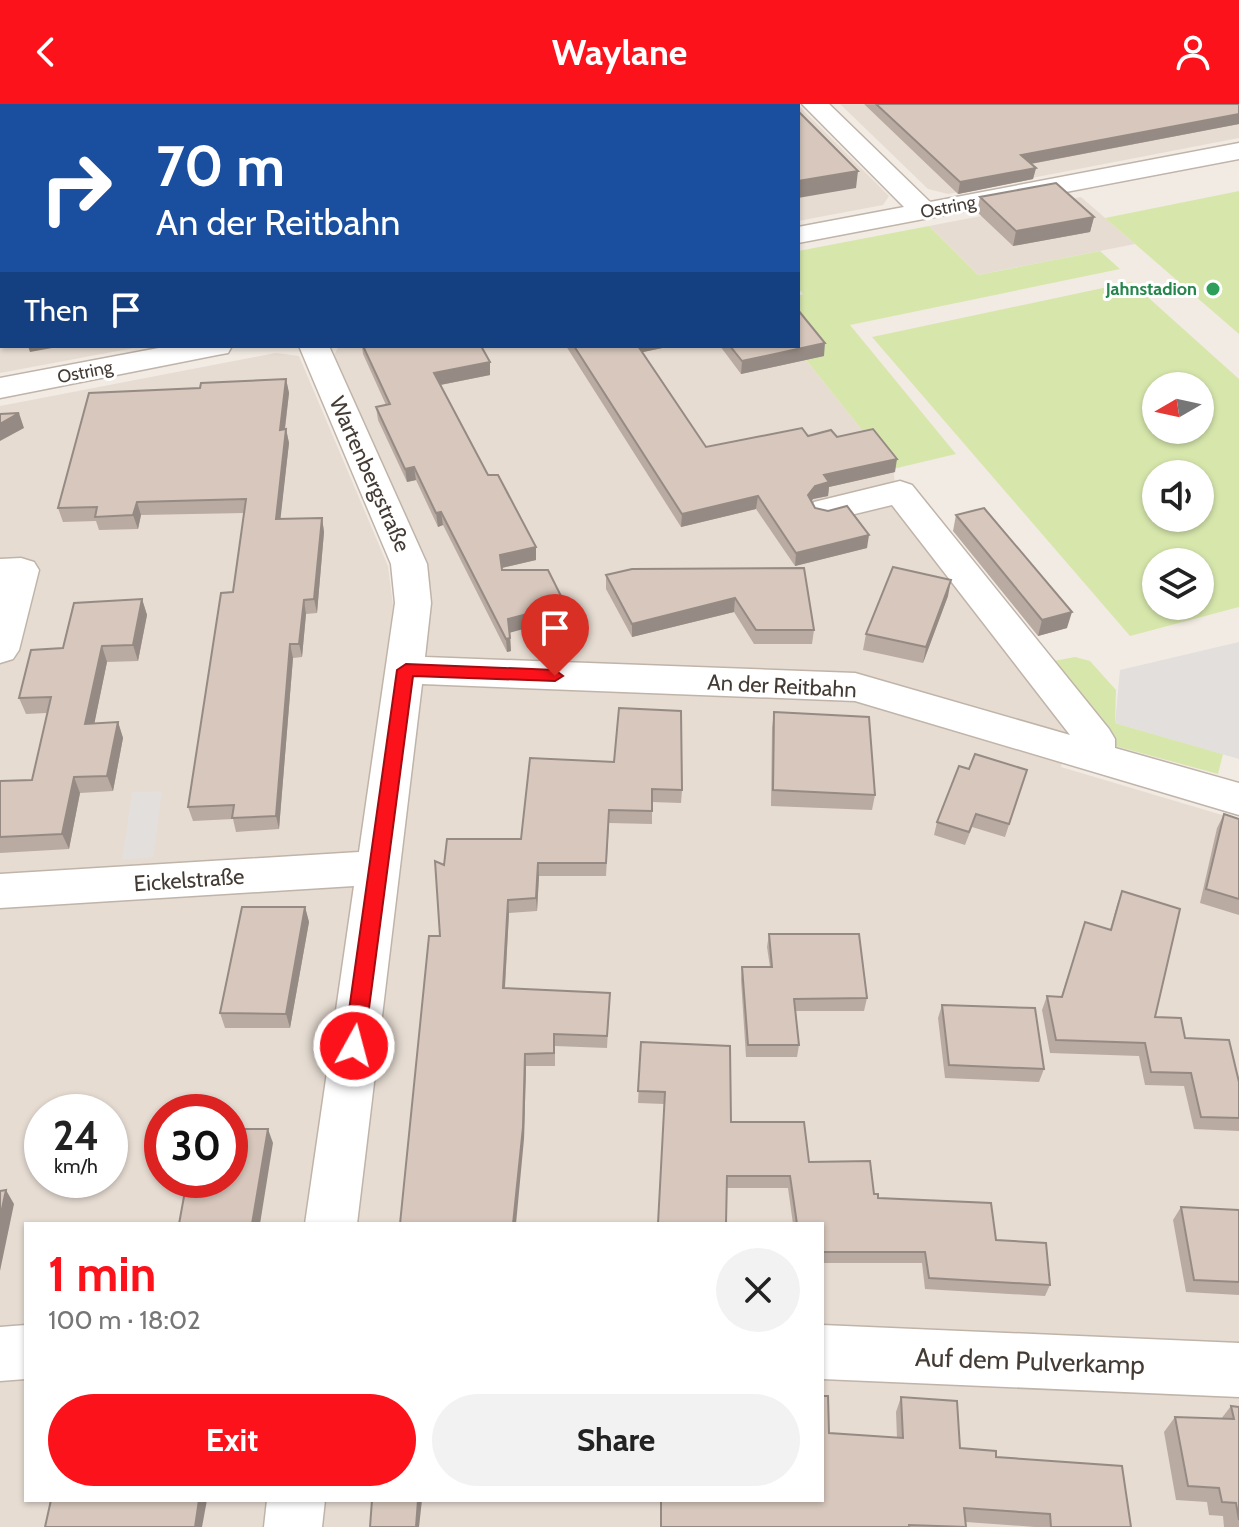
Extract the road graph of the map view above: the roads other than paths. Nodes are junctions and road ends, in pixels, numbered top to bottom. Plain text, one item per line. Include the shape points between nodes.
1 (815, 104) edge
2 (1239, 151) edge
3 (924, 211) junction
4 (803, 228) edge
5 (207, 348) edge
6 (315, 348) edge
7 (0, 388) edge
8 (826, 510) edge
9 (0, 571) edge
10 (0, 650) edge
11 (406, 670) junction
12 (1095, 756) junction
13 (1239, 799) edge
14 (377, 868) junction
15 (0, 891) edge
16 (331, 1222) edge
17 (24, 1352) edge
18 (824, 1352) edge
19 (0, 1354) edge
20 (1239, 1370) edge
21 (296, 1502) edge
22 (293, 1527) edge

1 - 3 street
2 - 3 street, Ostring
3 - 4 street, Ostring
5 - 7 street, Ostring
6 - 11 street, Wartenbergstraße via 409,564 413,603
8 - 12 street via 900,492 1095,739
9 - 10 street via 21,570
11 - 12 street, An der Reitbahn via 855,687
11 - 14 street, Wartenbergstraße
12 - 13 street, An der Reitbahn
14 - 15 street, Eickelstraße
14 - 16 street, Wartenbergstraße
17 - 19 street
18 - 20 street, Auf dem Pulverkamp
21 - 22 street

